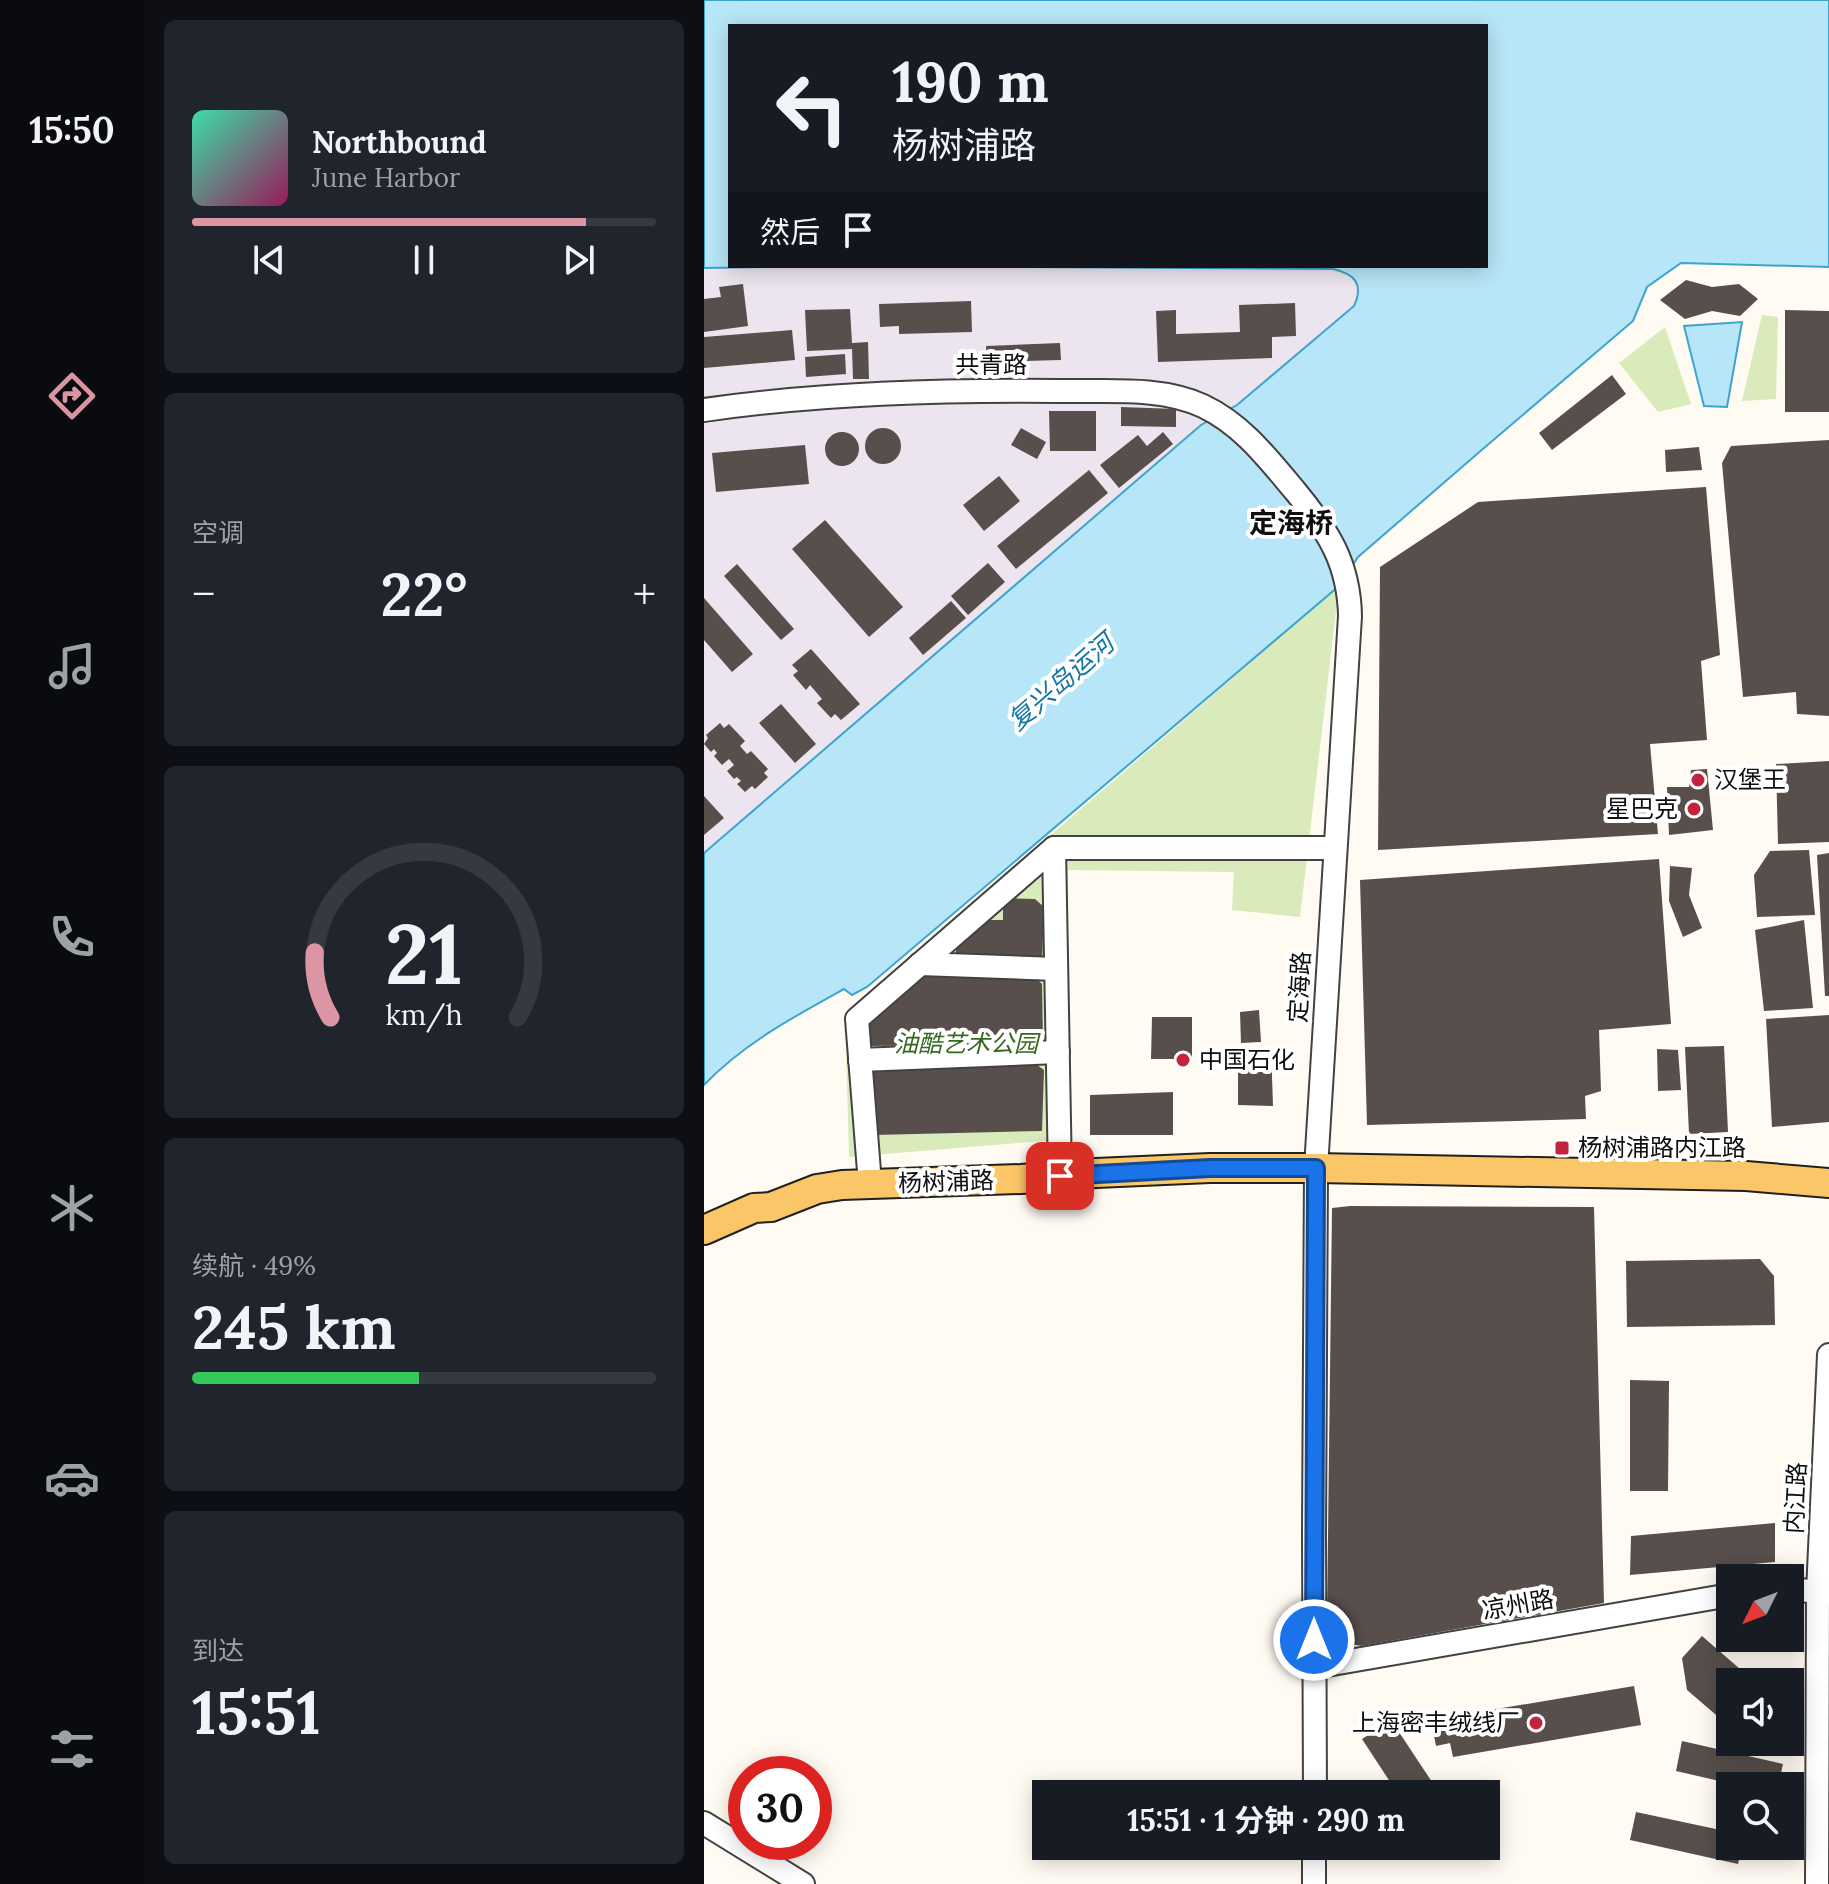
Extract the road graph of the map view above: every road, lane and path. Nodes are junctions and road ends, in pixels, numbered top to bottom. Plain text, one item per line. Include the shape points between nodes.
1 (704, 410) edge
2 (1262, 451) joint
3 (1054, 848) junction
4 (1335, 848) junction
5 (920, 964) junction
6 (1056, 969) junction
7 (1058, 1052) junction
8 (860, 1060) junction
9 (1316, 1168) junction
10 (1060, 1176) junction
11 (1829, 1183) edge
12 (870, 1184) junction
13 (771, 1207) junction
14 (704, 1230) edge
15 (704, 1251) edge
16 (1829, 1355) edge
17 (1823, 1592) edge
18 (1716, 1597) edge
19 (1315, 1667) junction
20 (1315, 1780) edge
21 (704, 1823) edge
22 (1314, 1860) edge
23 (803, 1884) edge
24 (1314, 1884) edge
25 (1817, 1884) edge

1 - 2 street, 共青路 via 872,393 1146,392 1201,405 1232,423
2 - 4 street, 定海路 via 1336,549 1350,593
3 - 4 street
3 - 5 street
3 - 6 street
4 - 9 street, 定海路
5 - 6 street
5 - 8 street via 857,1019
6 - 7 street
7 - 8 street
7 - 10 street
8 - 12 street
9 - 10 main road, 杨树浦路
9 - 11 main road, 杨树浦路 via 1746,1176
9 - 19 street, 定海路
10 - 12 main road, 杨树浦路
12 - 13 main road, 杨树浦路 via 817,1189
13 - 14 main road via 754,1208
13 - 15 main road via 761,1220
16 - 17 street, 内江路
17 - 25 street, 内江路
18 - 19 street, 凉州路
19 - 20 street, 定海路
21 - 23 street
22 - 24 street

